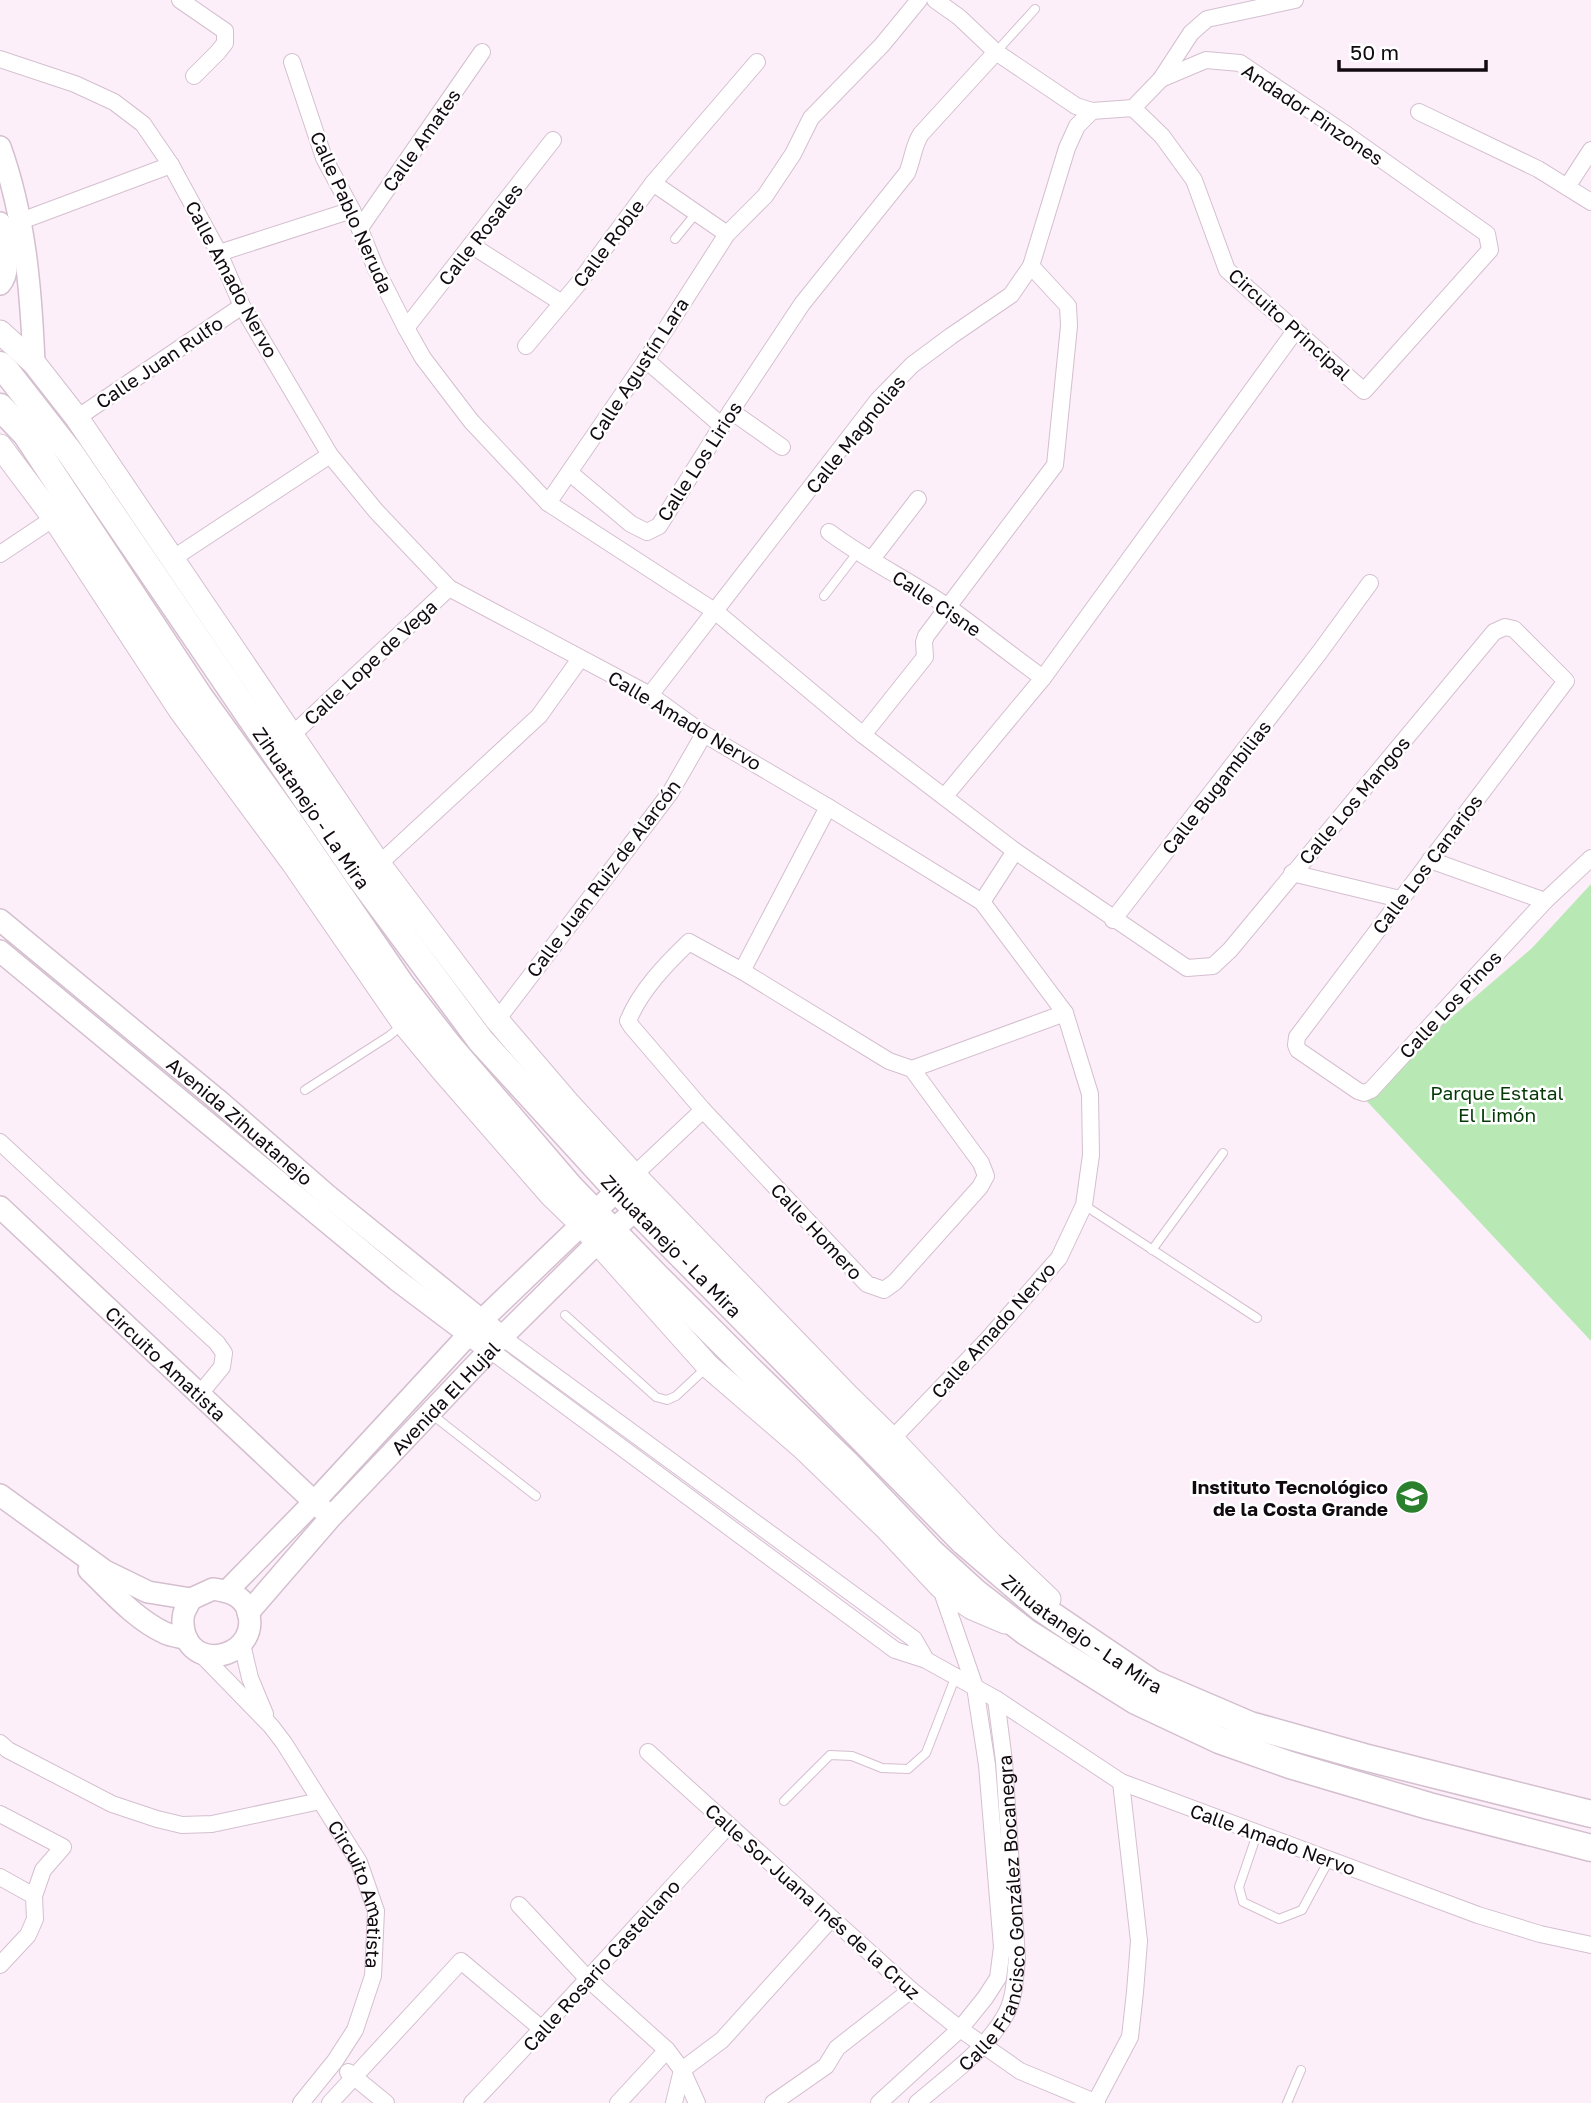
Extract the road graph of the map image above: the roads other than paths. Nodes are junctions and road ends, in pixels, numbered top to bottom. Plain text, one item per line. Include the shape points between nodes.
1 (180, 0) edge
2 (919, 0) edge
3 (935, 0) edge
4 (1295, 0) edge
5 (1035, 9) dead end
6 (482, 52) dead end
7 (996, 52) junction
8 (0, 59) edge
9 (292, 62) dead end
10 (757, 62) dead end
11 (194, 76) dead end
12 (1161, 79) junction
13 (1133, 108) junction
14 (1092, 111) junction
15 (1419, 112) dead end
16 (553, 140) dead end
17 (0, 147) edge
18 (1591, 150) edge
19 (172, 164) junction
20 (653, 183) junction
21 (1567, 187) junction
22 (1591, 202) edge
23 (352, 210) junction
24 (697, 212) junction
25 (22, 221) junction
26 (0, 223) edge
27 (360, 228) junction
28 (727, 234) junction
29 (675, 239) dead end
30 (471, 245) junction
31 (219, 253) junction
32 (1031, 266) junction
33 (0, 284) edge
34 (562, 303) junction
35 (242, 306) junction
36 (406, 328) junction
37 (1295, 331) junction
38 (0, 332) edge
39 (526, 346) dead end
40 (646, 360) junction
41 (34, 363) junction
42 (0, 365) edge
43 (1364, 391) joint
44 (0, 407) edge
45 (731, 411) junction
46 (77, 418) junction
47 (722, 426) junction
48 (0, 446) edge
49 (782, 447) dead end
50 (330, 455) junction
51 (570, 473) junction
52 (918, 499) dead end
53 (548, 503) junction
54 (54, 518) junction
55 (829, 532) dead end
56 (0, 554) edge
57 (865, 556) junction
58 (172, 559) junction
59 (1370, 583) dead end
60 (449, 589) junction
61 (824, 596) dead end
62 (948, 607) junction
63 (716, 611) junction
64 (1494, 632) joint
65 (580, 659) junction
66 (1043, 678) junction
67 (650, 695) junction
68 (189, 703) junction
69 (705, 734) junction
70 (863, 735) junction
71 (291, 736) junction
72 (945, 796) junction
73 (828, 807) junction
74 (1015, 851) junction
75 (1591, 858) edge
76 (1430, 860) junction
77 (379, 864) junction
78 (1292, 873) junction
79 (1400, 900) junction
80 (1545, 901) junction
81 (982, 902) junction
82 (0, 920) edge
83 (1113, 920) junction
84 (0, 951) edge
85 (1213, 966) joint
86 (742, 971) junction
87 (1065, 1013) junction
88 (497, 1020) junction
89 (404, 1024) junction
90 (1298, 1050) joint
91 (912, 1069) junction
92 (305, 1090) dead end
93 (703, 1110) junction
94 (0, 1142) edge
95 (1223, 1153) dead end
96 (626, 1183) junction
97 (320, 1202) junction
98 (646, 1202) junction
99 (1084, 1206) junction
100 (0, 1207) edge
101 (597, 1228) junction
102 (1152, 1250) junction
103 (565, 1315) dead end
104 (1257, 1318) dead end
105 (476, 1329) junction
106 (496, 1343) junction
107 (708, 1366) junction
108 (200, 1395) junction
109 (430, 1413) junction
110 (892, 1438) junction
111 (0, 1495) edge
112 (536, 1496) dead end
113 (314, 1502) junction
114 (331, 1517) junction
115 (58, 1538) junction
116 (940, 1586) junction
117 (228, 1591) junction
118 (191, 1599) junction
119 (248, 1612) junction
120 (1026, 1632) junction
121 (242, 1644) junction
122 (192, 1645) junction
123 (955, 1678) junction
124 (1152, 1683) junction
125 (975, 1687) junction
126 (996, 1699) junction
127 (271, 1726) junction
128 (0, 1744) edge
129 (648, 1752) dead end
130 (1121, 1782) junction
131 (320, 1801) junction
132 (783, 1801) dead end
133 (0, 1814) edge
134 (1591, 1814) edge
135 (729, 1826) junction
136 (1257, 1833) junction
137 (1591, 1848) edge
138 (1329, 1860) junction
139 (0, 1877) edge
140 (34, 1896) junction
141 (519, 1905) dead end
142 (831, 1919) junction
143 (1591, 1945) edge
144 (0, 1965) edge
145 (587, 1978) junction
146 (911, 1990) junction
147 (960, 2029) junction
148 (543, 2030) junction
149 (982, 2046) junction
150 (667, 2050) junction
151 (335, 2061) junction
152 (682, 2070) junction
153 (1301, 2070) dead end
154 (354, 2077) junction
155 (301, 2103) edge
156 (330, 2103) edge
157 (386, 2103) edge
158 (472, 2103) edge
159 (618, 2103) edge
160 (674, 2103) edge
161 (697, 2103) edge
162 (773, 2103) edge
163 (879, 2103) edge
164 (917, 2103) edge
165 (1096, 2103) edge
166 (1287, 2103) edge

1 - 11 street via 225,30 225,43
2 - 28 street, Calle Agustín Lara via 811,118 765,196
3 - 7 street
4 - 12 street via 1207,19 1191,33
5 - 7 lane
6 - 27 street, Calle Amates
7 - 14 street via 1076,106
7 - 45 street, Calle Los Lirios via 921,134 907,173 802,304
8 - 19 street, Calle Amado Nervo via 114,102 143,124
9 - 23 street, Calle Pablo Neruda via 324,158
10 - 20 street, Calle Roble
12 - 13 street, Andador Pinzones
12 - 43 street, Andador Pinzones via 1206,60 1240,63 1487,234 1490,250
13 - 14 street
13 - 37 street, Circuito Principal via 1162,136 1194,180 1227,270
14 - 32 street, Calle Magnolias via 1077,126 1067,148
15 - 21 street
16 - 30 street, Calle Rosales
17 - 25 street
18 - 21 street
19 - 25 street
19 - 31 street, Calle Amado Nervo
20 - 24 street
20 - 34 street, Calle Roble
21 - 22 street
23 - 27 street, Calle Pablo Neruda
23 - 31 street
24 - 28 street
24 - 29 lane
25 - 41 street
26 - 33 street via 6,260
27 - 36 street, Calle Pablo Neruda
28 - 40 street, Calle Agustín Lara
30 - 34 street
30 - 36 street, Calle Rosales
31 - 35 street, Calle Amado Nervo
32 - 62 street via 1068,306 1055,466
32 - 63 street, Calle Magnolias via 1011,295 912,365 878,400
34 - 39 street, Calle Roble
35 - 46 street, Calle Juan Rulfo
35 - 50 street, Calle Amado Nervo
36 - 53 street, Calle Pablo Neruda via 471,421
37 - 43 street, Circuito Principal
37 - 66 street
38 - 41 main road
40 - 47 street
40 - 51 street, Calle Agustín Lara
41 - 46 main road
42 - 96 highway, Zihuatanejo - La Mira via 71,454 358,875 481,1041
44 - 68 highway, Zihuatanejo - La Mira via 26,434
45 - 47 street, Calle Los Lirios
45 - 49 street
46 - 58 main road
47 - 51 street, Calle Los Lirios via 659,526 647,532
48 - 54 main road
50 - 58 street
50 - 60 street, Calle Amado Nervo
51 - 53 street, Calle Agustín Lara
52 - 57 street
53 - 63 street, Calle Pablo Neruda
54 - 56 street
54 - 68 main road
55 - 57 street, Calle Cisne
57 - 61 lane
57 - 62 street, Calle Cisne
58 - 71 main road
59 - 83 street, Calle Bugambilias
60 - 65 street, Calle Amado Nervo
60 - 71 street, Calle Lope de Vega
62 - 66 street, Calle Cisne
62 - 70 street via 926,636 925,657
63 - 67 street, Calle Magnolias
63 - 70 street, Calle Pablo Neruda
64 - 76 street, Calle Los Canarios via 1514,629 1566,681
64 - 78 street, Calle Los Mangos
65 - 67 street, Calle Amado Nervo
65 - 77 street via 539,716
66 - 72 street
67 - 69 street, Calle Amado Nervo
68 - 89 main road
68 - 101 highway, Zihuatanejo - La Mira via 289,821 402,986 569,1186
69 - 73 street, Calle Amado Nervo
69 - 88 street, Calle Juan Ruiz de Alarcón via 670,793
70 - 72 street, Calle Pablo Neruda
71 - 77 main road
72 - 74 street, Calle Pablo Neruda
73 - 81 street, Calle Amado Nervo
73 - 86 street
74 - 81 street
74 - 83 street, Calle Pablo Neruda
75 - 80 street, Calle Los Pinos
76 - 79 street, Calle Los Canarios
76 - 80 street
77 - 88 main road
78 - 79 street
78 - 85 street, Calle Los Mangos
79 - 90 street, Calle Los Canarios via 1297,1037
80 - 90 street, Calle Los Pinos via 1371,1090 1358,1091
81 - 87 street, Calle Amado Nervo
82 - 97 street, Avenida Zihuatanejo via 219,1101
83 - 85 street, Calle Pablo Neruda via 1187,968
84 - 97 street, Avenida Zihuatanejo
86 - 91 street, Calle Homero via 889,1061
86 - 93 street, Calle Homero via 689,942 635,1004 628,1021
87 - 91 street
87 - 99 street, Calle Amado Nervo via 1090,1094 1091,1154
88 - 96 main road via 568,1103
89 - 92 lane
89 - 101 main road via 551,1195
91 - 93 street, Calle Homero via 986,1176 884,1290 867,1284
93 - 96 street
94 - 108 street via 218,1343 224,1353 222,1367
95 - 102 lane
96 - 98 highway, Zihuatanejo - La Mira
96 - 101 street, Avenida El Hujal
97 - 105 street, Avenida Zihuatanejo
98 - 101 street, Avenida El Hujal
98 - 110 main road
98 - 124 highway, Zihuatanejo - La Mira via 964,1542 1041,1608
99 - 102 lane
99 - 110 street, Calle Amado Nervo via 1059,1258
100 - 108 street, Circuito Amatista
101 - 105 street, Avenida El Hujal
101 - 106 street, Avenida El Hujal
101 - 107 main road
101 - 120 highway, Zihuatanejo - La Mira via 846,1462 931,1552
102 - 104 lane
103 - 107 lane via 656,1397 667,1400 677,1396
105 - 106 street, Avenida Zihuatanejo
105 - 113 street, Avenida El Hujal
106 - 109 street, Avenida El Hujal
106 - 123 street, Calle Amado Nervo via 779,1566 895,1650 926,1660
107 - 116 main road via 811,1456
108 - 113 street, Circuito Amatista
109 - 112 lane
109 - 114 street, Avenida El Hujal
110 - 124 main road via 989,1543 1055,1605
111 - 115 street, Circuito Amatista
113 - 114 street, Circuito Amatista
113 - 117 street, Avenida El Hujal
114 - 119 street, Avenida El Hujal
115 - 118 street, Circuito Amatista via 106,1571 148,1592
115 - 122 street, Circuito Amatista via 141,1618
116 - 120 main road via 972,1608
116 - 125 street, Calle Francisco González Bocanegra
117 - 118 street via 213,1590
117 - 119 street
118 - 122 street via 183,1627
119 - 121 street via 250,1629
120 - 137 highway, Zihuatanejo - La Mira via 1136,1701 1219,1740 1429,1806
121 - 122 street via 229,1654 213,1656
121 - 127 street, Circuito Amatista via 250,1678
122 - 127 street, Circuito Amatista
123 - 125 street, Calle Amado Nervo
123 - 132 lane via 926,1753 908,1769 830,1755
124 - 134 highway, Zihuatanejo - La Mira via 1250,1725
125 - 126 street, Calle Amado Nervo
125 - 147 street, Calle Francisco González Bocanegra via 987,1765 1002,1947 998,1978
126 - 130 street, Calle Amado Nervo
126 - 149 street, Calle Francisco González Bocanegra via 1017,1958 1007,2011
127 - 131 street, Circuito Amatista
128 - 131 street via 112,1804 182,1825 212,1824
129 - 135 street, Calle Sor Juana Inés de la Cruz
130 - 136 street, Calle Amado Nervo
130 - 165 street via 1139,1941 1130,2037
131 - 151 street, Circuito Amatista via 359,1862 376,1911 373,1976 355,2030
133 - 140 street via 63,1847 43,1870
135 - 142 street, Calle Sor Juana Inés de la Cruz
135 - 145 street, Calle Rosario Castellano
136 - 138 street, Calle Amado Nervo
136 - 138 lane via 1239,1887 1242,1902 1279,1919 1302,1910
138 - 143 street, Calle Amado Nervo via 1478,1915
139 - 140 street
140 - 144 street via 35,1919 28,1935
141 - 145 street
142 - 146 street, Calle Sor Juana Inés de la Cruz
142 - 152 street via 722,2040
145 - 148 street, Calle Rosario Castellano
145 - 150 street
146 - 147 street, Calle Sor Juana Inés de la Cruz
146 - 162 street via 837,2048 827,2066
147 - 149 street, Calle Sor Juana Inés de la Cruz
147 - 163 street, Calle Francisco González Bocanegra
148 - 154 street via 461,1961
148 - 158 street, Calle Rosario Castellano
149 - 164 street, Calle Francisco González Bocanegra
149 - 165 street via 1020,2071
150 - 152 street
150 - 159 street
151 - 154 street
151 - 155 street, Circuito Amatista
152 - 160 street
152 - 161 street
153 - 166 lane
154 - 156 street
154 - 157 street

